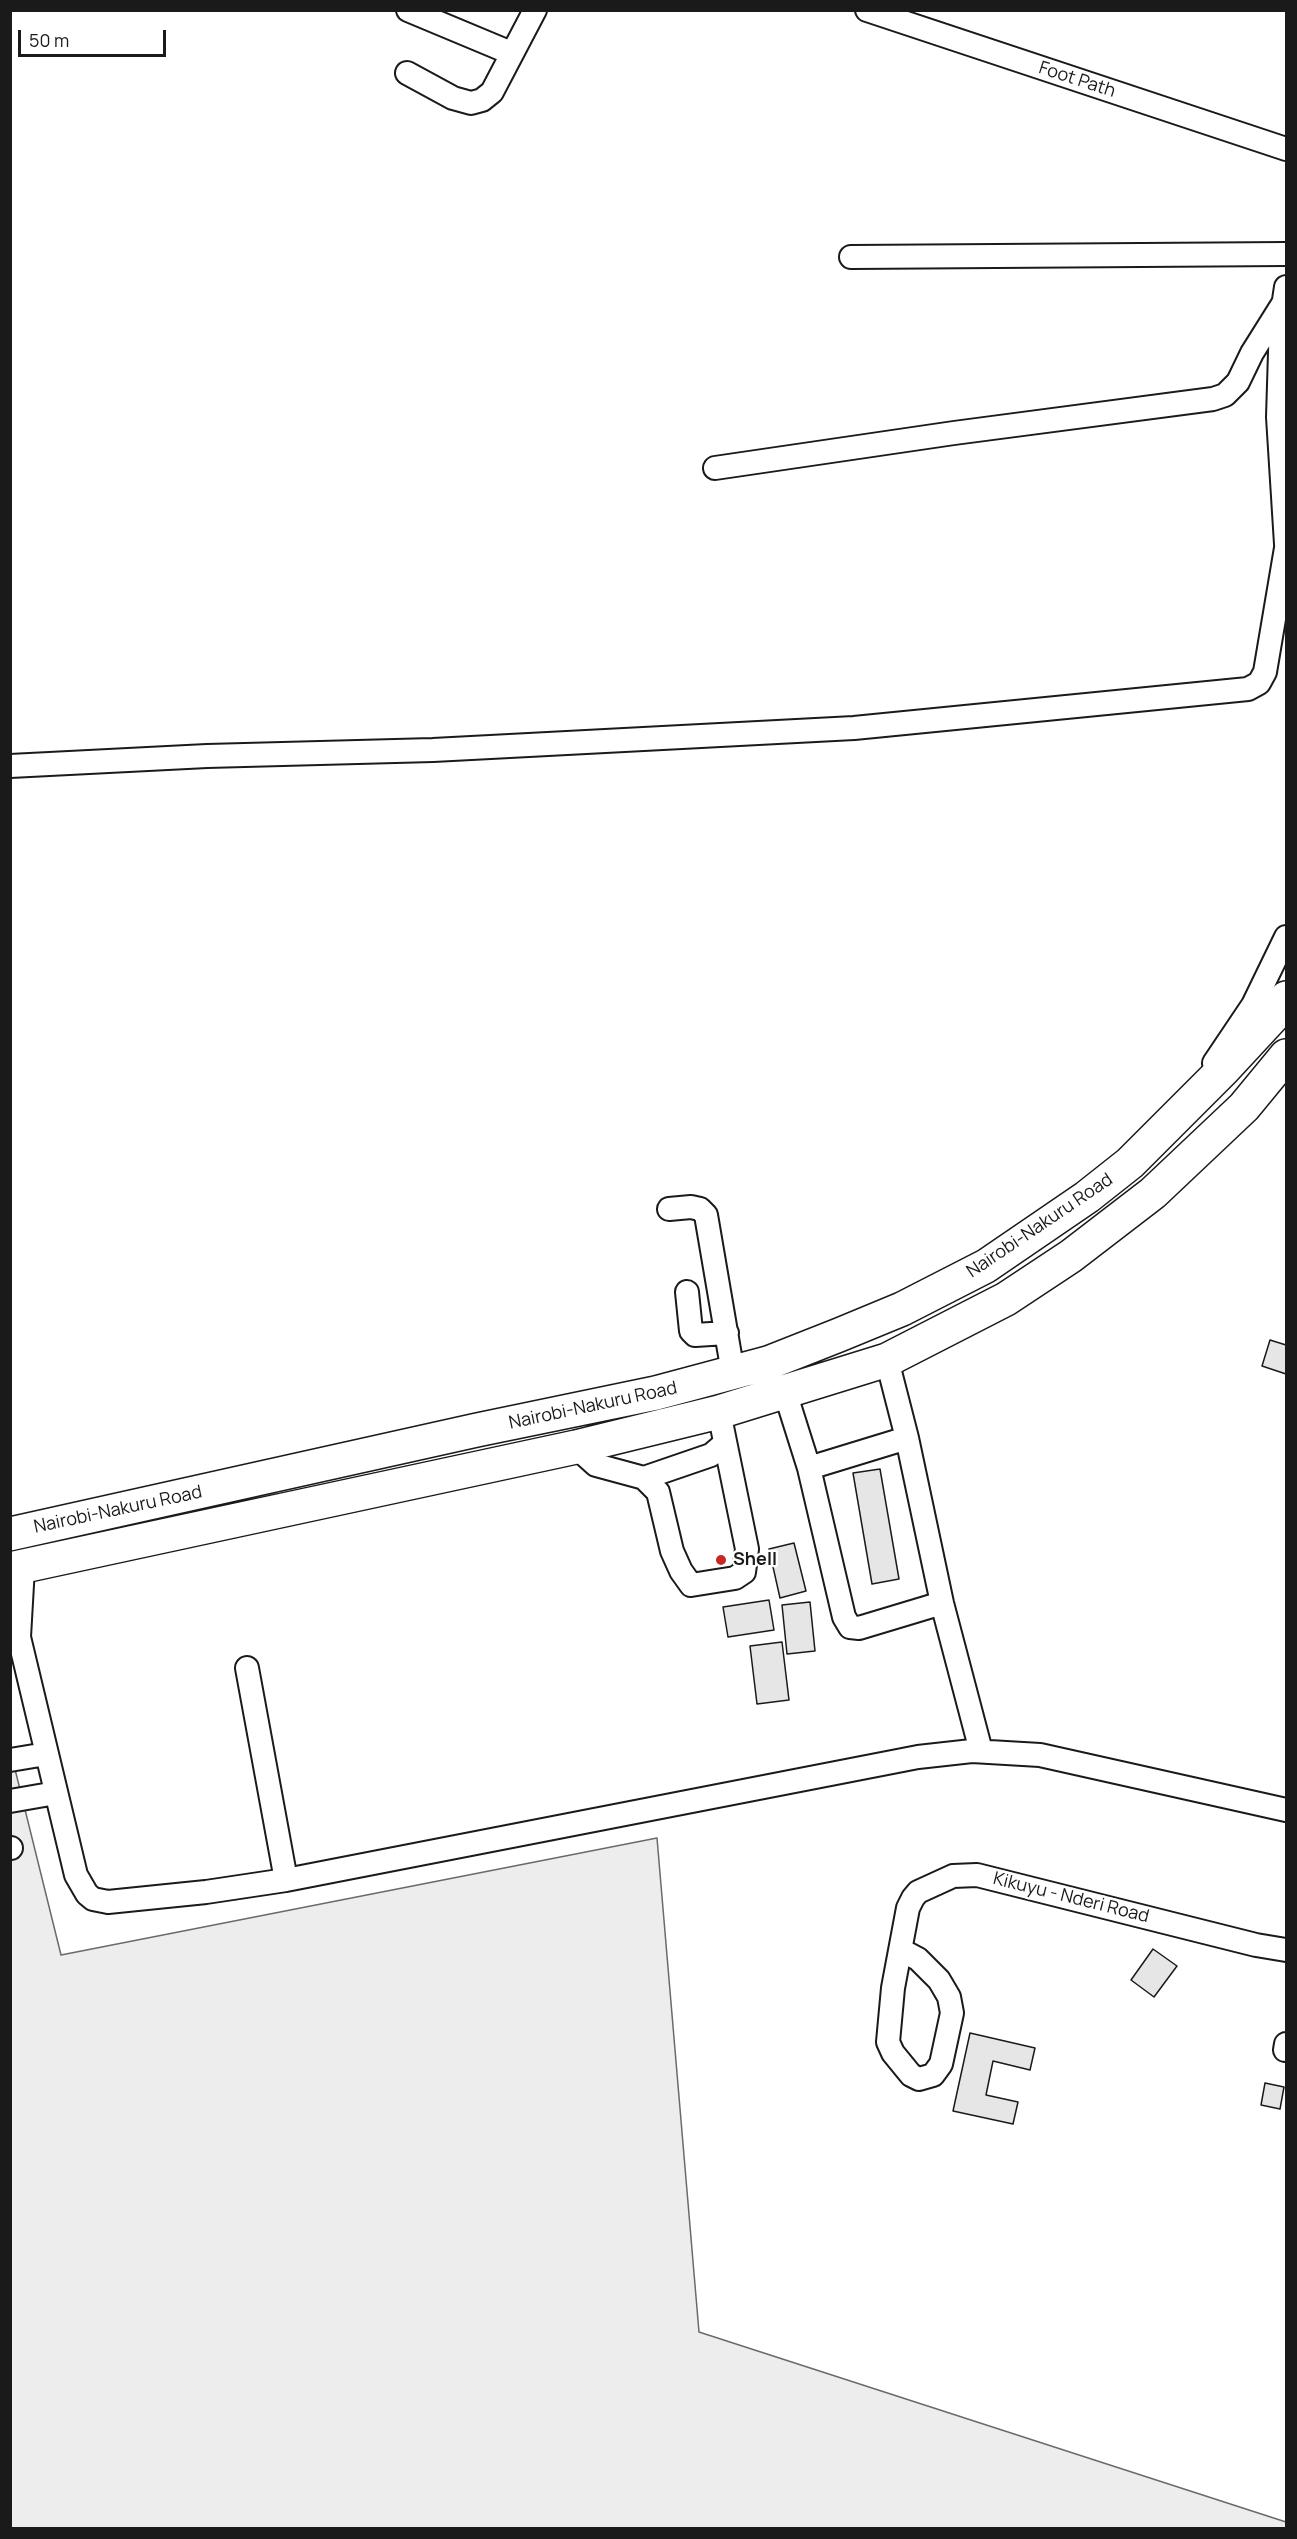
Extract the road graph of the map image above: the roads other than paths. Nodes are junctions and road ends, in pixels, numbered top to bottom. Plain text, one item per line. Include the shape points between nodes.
1 (408, 10) edge
2 (535, 10) edge
3 (867, 10) edge
4 (511, 53) junction
5 (407, 73) dead end
6 (1287, 149) edge
7 (1287, 254) edge
8 (851, 257) dead end
9 (1285, 294) edge
10 (715, 468) dead end
11 (1287, 546) edge
12 (10, 766) edge
13 (1287, 937) edge
14 (1287, 998) edge
15 (1287, 1056) edge
16 (1130, 1163) junction
17 (669, 1209) dead end
18 (687, 1292) dead end
19 (727, 1333) junction
20 (887, 1360) junction
21 (733, 1373) junction
22 (785, 1392) junction
23 (718, 1412) junction
24 (907, 1438) junction
25 (725, 1443) junction
26 (576, 1448) junction
27 (809, 1468) junction
28 (644, 1478) junction
29 (10, 1534) edge
30 (17, 1568) edge
31 (942, 1603) junction
32 (15, 1632) edge
33 (247, 1668) dead end
34 (981, 1751) junction
35 (46, 1754) junction
36 (10, 1760) edge
37 (56, 1793) junction
38 (10, 1801) edge
39 (1287, 1810) edge
40 (286, 1880) junction
41 (901, 1950) junction
42 (1287, 1950) edge

1 - 4 street
2 - 4 street
3 - 6 street, Foot Path
4 - 5 street via 492,92 471,103 453,98
7 - 8 street
9 - 10 street via 1238,382 1225,395 1213,399
9 - 11 street via 1278,417
11 - 12 street via 1265,672 1259,683 1248,689 854,728 433,750
13 - 16 street via 1253,1005 1202,1080
14 - 16 highway, Nairobi-Nakuru Road via 1224,1069
15 - 20 highway via 1244,1107 1153,1193 1071,1256 1006,1299
16 - 21 highway, Nairobi-Nakuru Road via 986,1266 902,1309 768,1363
17 - 19 street via 691,1207 706,1215
18 - 19 street via 691,1331 695,1335
19 - 21 street
20 - 22 highway
20 - 24 street
21 - 29 highway, Nairobi-Nakuru Road
22 - 23 highway
22 - 27 street
23 - 25 street
23 - 26 highway
24 - 27 street
24 - 31 street
25 - 28 street via 711,1455
25 - 28 street via 747,1549 744,1572 735,1578 691,1585 672,1551 658,1492
26 - 28 street via 596,1465
26 - 30 highway
27 - 31 street via 844,1617 850,1627 859,1629
30 - 32 street
31 - 34 street
32 - 35 street
33 - 40 street
34 - 39 street via 1022,1752 1089,1764
34 - 40 street via 918,1757
35 - 36 street
35 - 37 street
37 - 38 street
37 - 40 street via 76,1875 93,1899 108,1902
41 - 41 street, Kikuyu - Nderi Road via 888,2042 911,2075 919,2079 933,2075 941,2064 952,2013 949,1997 939,1980 918,1959
41 - 42 street, Kikuyu - Nderi Road via 908,1908 918,1892 952,1876 977,1875

